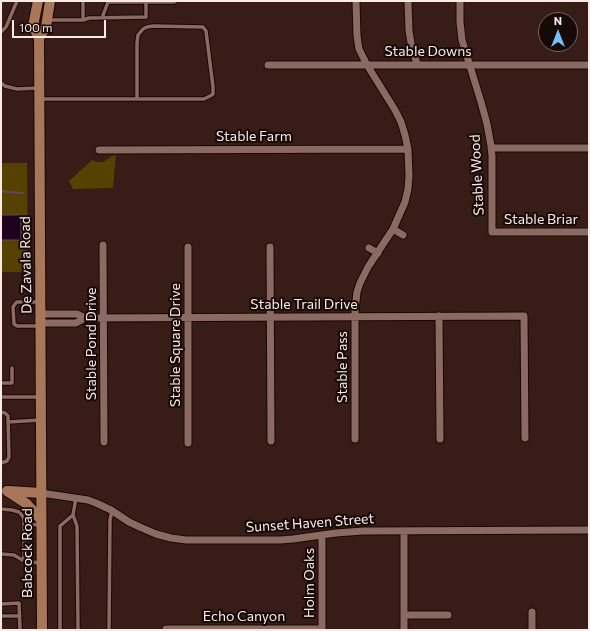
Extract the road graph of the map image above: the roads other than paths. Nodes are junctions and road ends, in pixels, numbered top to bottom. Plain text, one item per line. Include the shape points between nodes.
1 (17, 1) edge
2 (38, 1) edge
3 (50, 1) edge
4 (83, 1) edge
5 (111, 1) edge
6 (176, 1) edge
7 (356, 1) edge
8 (408, 1) edge
9 (460, 1) edge
10 (146, 2) edge
11 (102, 18) junction
12 (47, 19) junction
13 (83, 20) junction
14 (1, 32) edge
15 (38, 38) junction
16 (417, 64) junction
17 (470, 64) junction
18 (268, 65) dead end
19 (367, 65) junction
20 (589, 65) edge
21 (1, 83) edge
22 (38, 88) junction
23 (38, 99) junction
24 (137, 99) junction
25 (491, 148) junction
26 (589, 148) edge
27 (408, 149) junction
28 (99, 150) dead end
29 (393, 230) junction
30 (492, 232) joint
31 (589, 232) edge
32 (403, 235) dead end
33 (103, 245) dead end
34 (188, 247) dead end
35 (270, 247) dead end
36 (369, 248) dead end
37 (378, 253) junction
38 (40, 302) junction
39 (439, 316) junction
40 (271, 317) junction
41 (355, 317) junction
42 (104, 318) junction
43 (187, 318) junction
44 (41, 321) junction
45 (12, 368) dead end
46 (1, 383) edge
47 (1, 397) edge
48 (41, 397) junction
49 (1, 412) edge
50 (41, 420) junction
51 (8, 422) junction
52 (525, 438) dead end
53 (355, 439) dead end
54 (440, 439) dead end
55 (272, 441) dead end
56 (104, 442) dead end
57 (188, 443) dead end
58 (1, 463) edge
59 (4, 491) edge
60 (41, 493) junction
61 (76, 498) junction
62 (1, 509) edge
63 (112, 511) junction
64 (73, 515) junction
65 (41, 523) junction
66 (24, 524) junction
67 (589, 530) edge
68 (404, 531) junction
69 (322, 535) junction
70 (1, 554) edge
71 (24, 561) junction
72 (42, 563) junction
73 (1, 604) edge
74 (532, 612) dead end
75 (404, 615) junction
76 (448, 615) dead end
77 (1, 616) edge
78 (20, 616) junction
79 (166, 629) dead end
80 (322, 629) edge
81 (20, 630) edge
82 (42, 630) edge
83 (60, 630) edge
84 (78, 630) edge
85 (109, 630) edge
86 (404, 630) edge
87 (532, 630) edge

1 - 14 lane via 6,27
2 - 15 main road, De Zavala Road via 33,26
3 - 12 main road, De Zavala Road
4 - 13 lane
5 - 10 lane
5 - 11 lane via 108,2
6 - 10 lane
7 - 19 street, Stable Pass via 358,42
8 - 16 street via 409,31
9 - 17 street, Stable Wood via 460,31
10 - 11 lane via 146,18
11 - 13 lane
12 - 13 lane
12 - 15 main road, De Zavala Road via 46,27
15 - 22 main road, De Zavala Road
16 - 17 street, Stable Downs
16 - 19 street, Stable Downs
17 - 20 street, Stable Downs
17 - 25 street, Stable Wood
18 - 19 street, Stable Downs
19 - 27 street, Stable Pass via 401,122
21 - 22 lane via 17,89
22 - 23 main road, De Zavala Road
23 - 24 lane
23 - 38 main road, De Zavala Road
24 - 24 lane via 137,43 138,35 143,29 153,26 203,27 206,31 213,94 204,99
25 - 26 street
25 - 30 street, Stable Wood
27 - 28 street, Stable Farm
27 - 29 street, Stable Pass via 408,189
29 - 32 street
29 - 37 street, Stable Pass
30 - 31 street, Stable Briar
33 - 42 street, Stable Pond Drive
34 - 43 street, Stable Square Drive
35 - 40 street
36 - 37 street
37 - 41 street, Stable Pass via 360,283
38 - 44 main road, De Zavala Road
38 - 44 lane via 17,302 13,307 14,324 17,326
39 - 41 street, Stable Trail Drive
39 - 52 street, Stable Trail Drive via 524,316
39 - 54 street
40 - 41 street, Stable Trail Drive
40 - 43 street, Stable Trail Drive
40 - 55 street
41 - 53 street, Stable Pass
42 - 43 street, Stable Trail Drive
42 - 44 street, Stable Trail Drive via 85,318 76,323
42 - 56 street, Stable Pond Drive
43 - 57 street, Stable Square Drive
44 - 48 main road, De Zavala Road
45 - 46 lane via 12,383
47 - 48 lane
48 - 50 main road, De Zavala Road
49 - 51 lane via 8,416
50 - 51 lane
50 - 60 main road, De Zavala Road
51 - 58 lane via 9,457
59 - 60 main road, Babcock Road
59 - 65 main road via 26,504
60 - 61 street, Sunset Haven Street
60 - 65 main road, Babcock Road
61 - 63 street, Sunset Haven Street via 96,503
61 - 64 lane
62 - 66 lane via 19,512
63 - 69 street, Sunset Haven Street via 142,528 186,540 293,540
63 - 85 lane
64 - 83 lane via 60,526
64 - 84 lane via 77,526
65 - 66 lane
65 - 72 main road, Babcock Road
66 - 71 lane
67 - 68 street, Sunset Haven Street
68 - 69 street, Sunset Haven Street
68 - 75 street
69 - 80 street, Holm Oaks
70 - 71 lane via 14,555
71 - 72 lane
72 - 82 main road, Babcock Road
73 - 78 lane via 19,603
74 - 87 street
75 - 76 street
75 - 86 street
77 - 78 lane
78 - 81 lane
79 - 80 street, Echo Canyon

